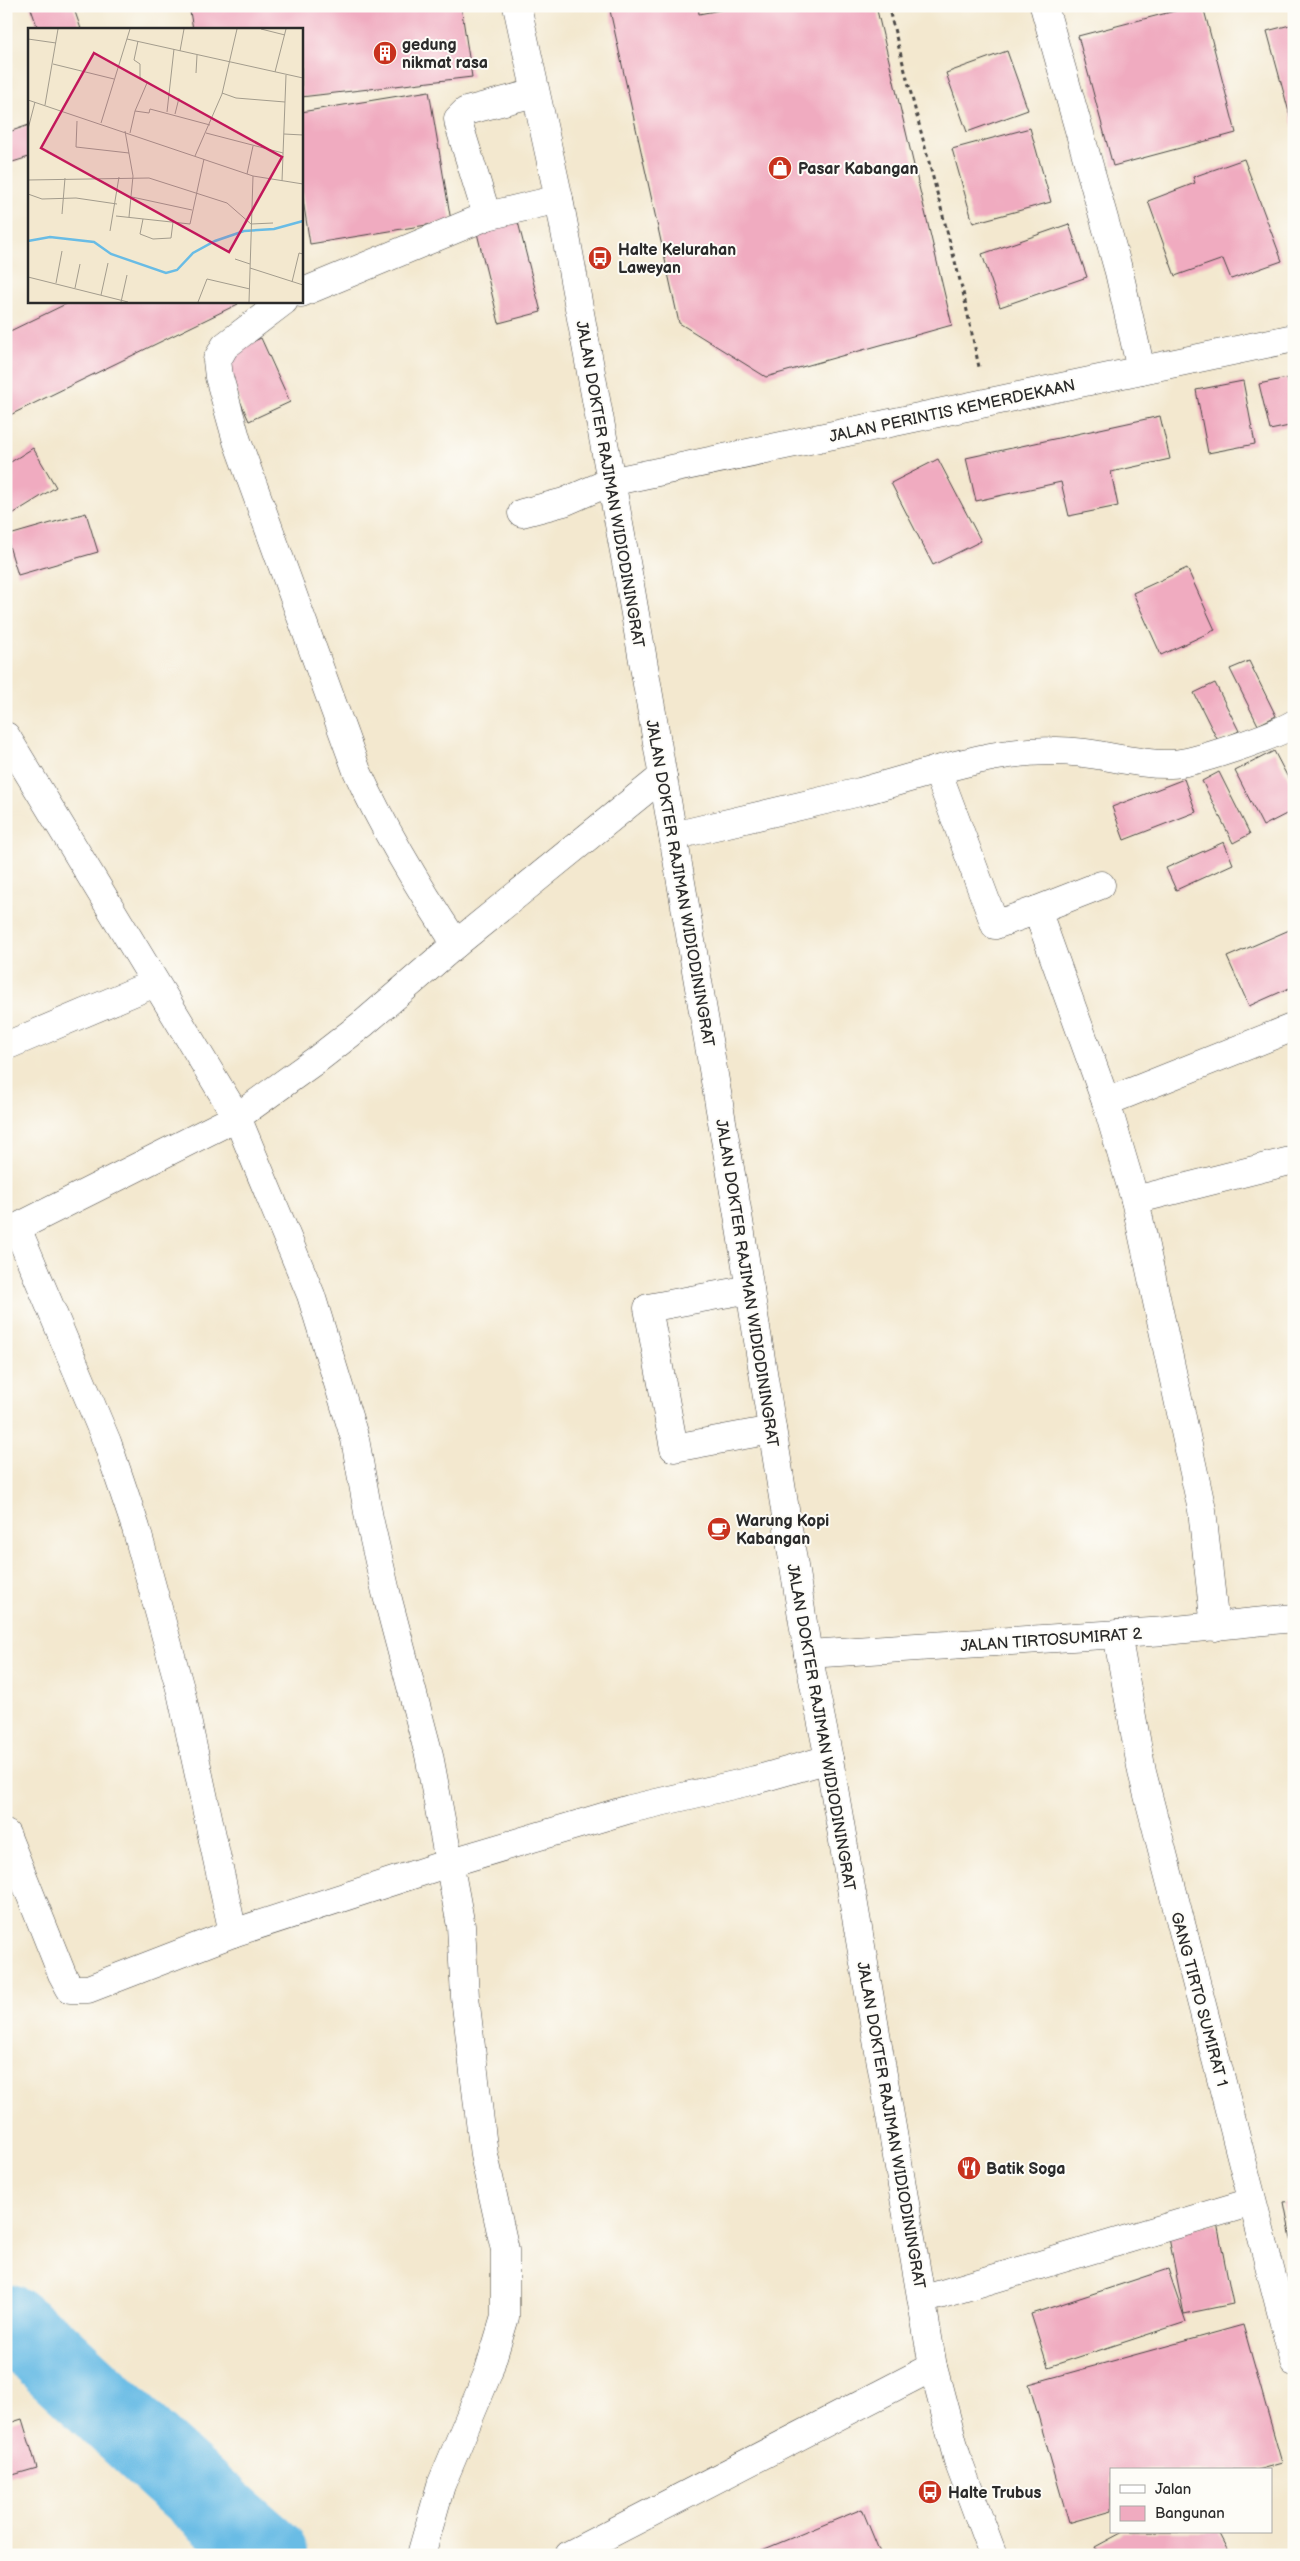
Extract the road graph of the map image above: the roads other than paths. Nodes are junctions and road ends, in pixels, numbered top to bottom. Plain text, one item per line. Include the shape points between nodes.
1 (517, 6) edge
2 (1044, 6) edge
3 (535, 93) junction
4 (559, 198) junction
5 (487, 216) junction
6 (302, 293) edge
7 (283, 302) edge
8 (1294, 338) edge
9 (1141, 370) junction
10 (610, 482) junction
11 (522, 513) dead end
12 (1294, 724) edge
13 (6, 736) edge
14 (937, 770) junction
15 (663, 776) junction
16 (673, 836) junction
17 (1101, 886) dead end
18 (1037, 910) junction
19 (456, 944) junction
20 (155, 982) junction
21 (1294, 1027) edge
22 (6, 1046) edge
23 (1106, 1102) junction
24 (237, 1117) junction
25 (1294, 1160) edge
26 (1135, 1200) junction
27 (12, 1231) edge
28 (750, 1289) junction
29 (772, 1430) junction
30 (1294, 1618) edge
31 (1216, 1627) junction
32 (1117, 1634) junction
33 (808, 1654) junction
34 (828, 1759) junction
35 (6, 1834) edge
36 (450, 1863) junction
37 (233, 1933) junction
38 (1252, 2202) junction
39 (922, 2300) junction
40 (1294, 2362) edge
41 (933, 2367) junction
42 (421, 2555) edge
43 (569, 2555) edge
44 (993, 2555) edge

1 - 3 street, JALAN DOKTER RAJIMAN WIDIODININGRAT
2 - 9 street via 1117,264
3 - 4 street, JALAN DOKTER RAJIMAN WIDIODININGRAT
3 - 5 street via 466,111 458,119
4 - 5 street
4 - 10 street, JALAN DOKTER RAJIMAN WIDIODININGRAT
5 - 6 street
7 - 19 street via 225,346 217,360 219,377 238,441 357,771 380,821 416,884
8 - 9 street, JALAN PERINTIS KEMERDEKAAN
9 - 10 street, JALAN PERINTIS KEMERDEKAAN
10 - 11 street, JALAN PERINTIS KEMERDEKAAN via 564,502
10 - 15 street, JALAN DOKTER RAJIMAN WIDIODININGRAT
12 - 14 street via 1190,762 1138,762 1055,750 1005,753
13 - 20 street
14 - 16 street via 860,792
14 - 18 street via 994,925
15 - 16 street, JALAN DOKTER RAJIMAN WIDIODININGRAT
15 - 19 street
16 - 28 street, JALAN DOKTER RAJIMAN WIDIODININGRAT
17 - 18 street
18 - 23 street
19 - 24 street via 319,1058
20 - 22 street
20 - 24 street
21 - 23 street
23 - 26 street
24 - 27 street
24 - 36 street via 311,1295 337,1373 355,1439 369,1518 394,1625 429,1755
25 - 26 street
26 - 31 street via 1202,1510
27 - 37 street via 107,1442 136,1528 181,1692
28 - 29 street, JALAN DOKTER RAJIMAN WIDIODININGRAT
28 - 29 street via 648,1308 674,1448
29 - 33 street, JALAN DOKTER RAJIMAN WIDIODININGRAT
30 - 31 street, JALAN TIRTOSUMIRAT 2
31 - 32 street, JALAN TIRTOSUMIRAT 2
32 - 33 street, JALAN TIRTOSUMIRAT 2
32 - 38 street, GANG TIRTO SUMIRAT 1 via 1142,1772
33 - 34 street, JALAN DOKTER RAJIMAN WIDIODININGRAT
34 - 36 street via 630,1809
34 - 39 street, JALAN DOKTER RAJIMAN WIDIODININGRAT
35 - 37 street via 70,1990 88,1989
36 - 37 street
36 - 42 street via 460,1926 484,2154 505,2250 505,2317 488,2373 441,2485
38 - 39 street
38 - 40 street, GANG TIRTO SUMIRAT 1
39 - 41 street, JALAN DOKTER RAJIMAN WIDIODININGRAT
41 - 43 street
41 - 44 street, JALAN DOKTER RAJIMAN WIDIODININGRAT via 958,2461

